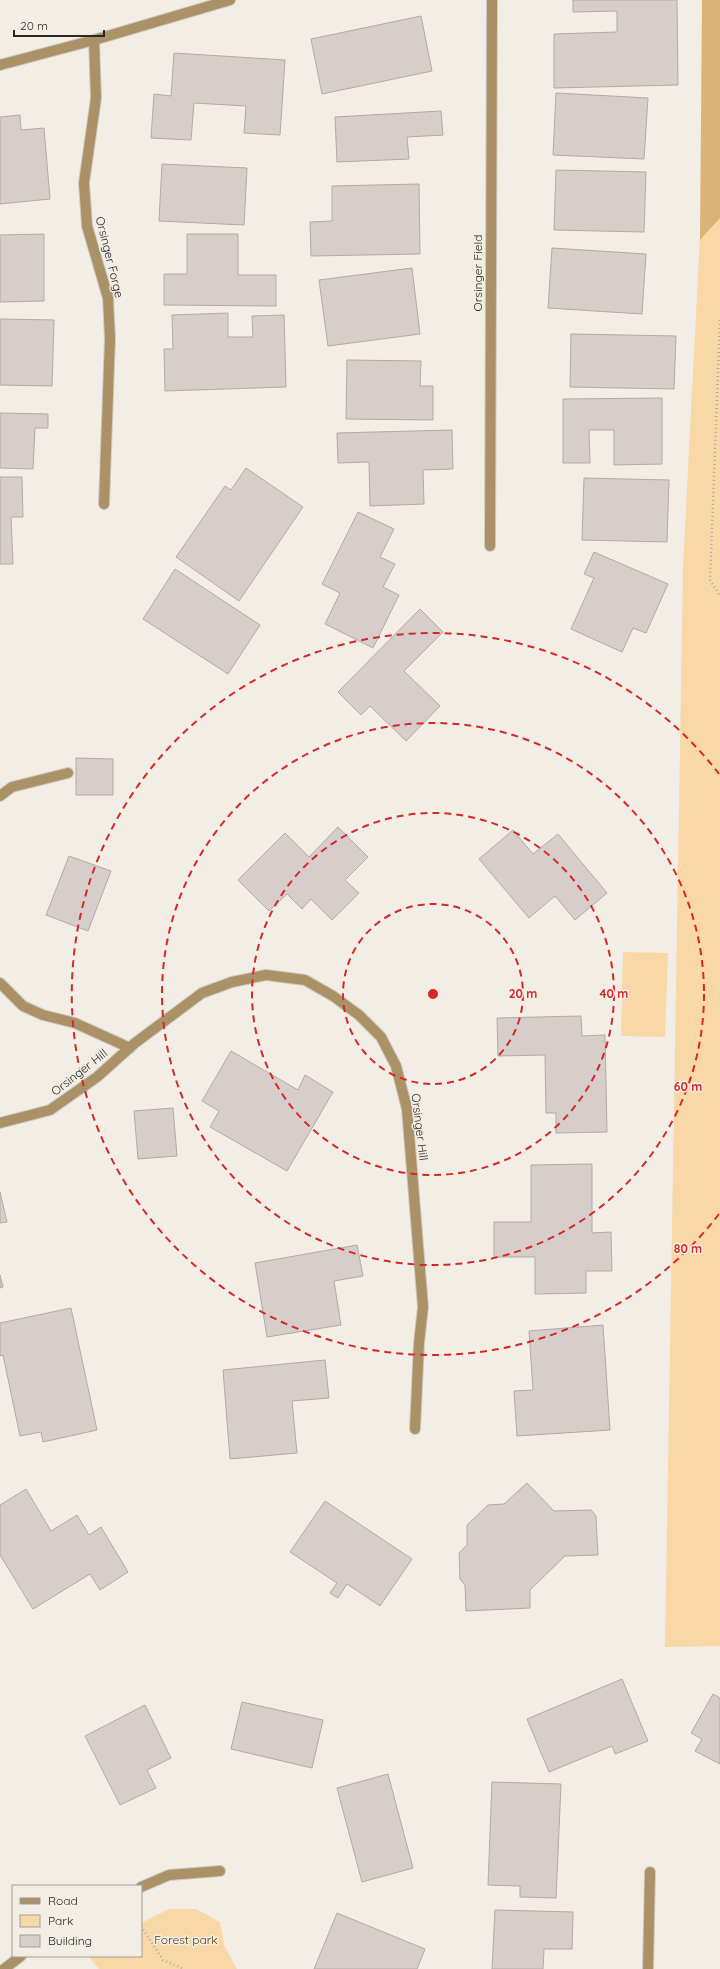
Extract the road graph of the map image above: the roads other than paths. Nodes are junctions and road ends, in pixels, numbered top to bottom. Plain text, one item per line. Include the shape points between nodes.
1 (230, 0) edge
2 (492, 0) edge
3 (94, 40) junction
4 (0, 65) edge
5 (104, 504) dead end
6 (490, 546) dead end
7 (68, 773) dead end
8 (0, 796) edge
9 (0, 983) edge
10 (130, 1048) junction
11 (0, 1123) edge
12 (415, 1429) dead end
13 (220, 1871) dead end
14 (650, 1872) dead end
15 (142, 1887) edge
16 (19, 1957) edge
17 (4, 1969) edge
18 (648, 1969) edge

1 - 3 street
2 - 6 street, Orsinger Field
3 - 4 street
3 - 5 street, Orsinger Forge via 96,98 84,182 86,226 108,298 109,311 109,401
7 - 8 street via 12,788
9 - 10 street via 23,1006 43,1015 75,1023
10 - 11 street, Orsinger Hill via 97,1077 50,1110
10 - 12 street, Orsinger Hill via 202,993 232,982 266,975 305,980 359,1015 381,1037 396,1066 407,1109 423,1307
13 - 15 street via 169,1875
14 - 18 street
16 - 17 street

